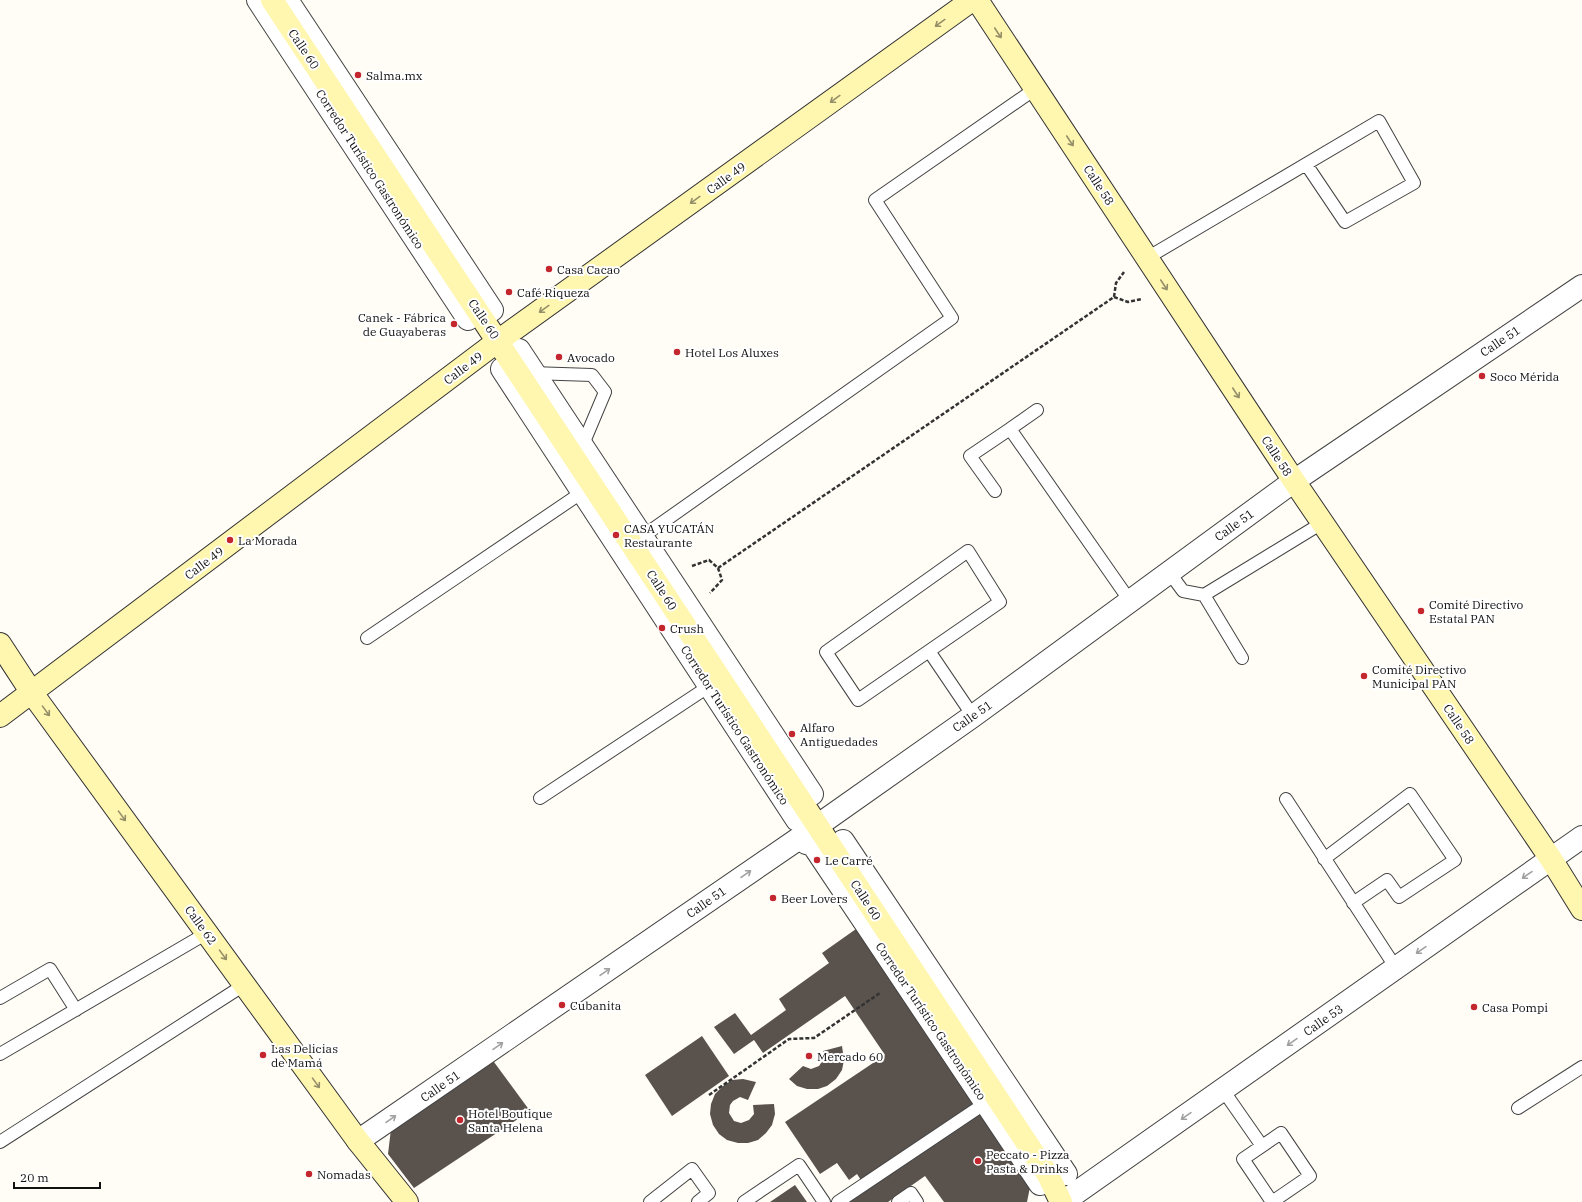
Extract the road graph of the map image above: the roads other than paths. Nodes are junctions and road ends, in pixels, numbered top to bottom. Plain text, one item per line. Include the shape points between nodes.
1 (258, 0) edge
2 (272, 0) edge
3 (287, 0) edge
4 (972, 0) edge
5 (976, 0) edge
6 (1035, 89) junction
7 (1306, 164) junction
8 (1137, 262) junction
9 (1582, 286) edge
10 (492, 310) dead end
11 (468, 319) dead end
12 (498, 341) junction
13 (518, 350) dead end
14 (518, 372) junction
15 (1037, 410) dead end
16 (1010, 429) junction
17 (579, 452) junction
18 (1294, 481) junction
19 (587, 488) junction
20 (995, 490) dead end
21 (1322, 523) junction
22 (637, 541) junction
23 (1170, 572) junction
24 (1204, 595) junction
25 (1130, 601) junction
26 (367, 638) dead end
27 (0, 644) edge
28 (929, 651) junction
29 (1242, 658) dead end
30 (715, 683) junction
31 (32, 693) junction
32 (0, 716) edge
33 (973, 716) junction
34 (812, 794) dead end
35 (540, 798) dead end
36 (1286, 799) dead end
37 (806, 830) junction
38 (1582, 837) edge
39 (843, 841) dead end
40 (1324, 859) junction
41 (1551, 859) junction
42 (1353, 903) junction
43 (1582, 909) edge
44 (207, 933) junction
45 (1396, 968) junction
46 (244, 985) junction
47 (0, 998) edge
48 (76, 1010) junction
49 (0, 1054) edge
50 (1582, 1067) edge
51 (1223, 1090) junction
52 (991, 1099) junction
53 (1518, 1108) dead end
54 (358, 1141) junction
55 (0, 1142) edge
56 (1262, 1146) junction
57 (1066, 1174) dead end
58 (1040, 1184) dead end
59 (407, 1202) edge
60 (650, 1202) edge
61 (698, 1202) edge
62 (744, 1202) edge
63 (824, 1202) edge
64 (838, 1202) edge
65 (898, 1202) edge
66 (917, 1202) edge
67 (1062, 1202) edge

1 - 11 street, Corredor Turístico Gastronómico
2 - 12 main road, Calle 60
3 - 10 street, Corredor Turístico Gastronómico
4 -> 12 main road, Calle 49
5 -> 6 main road, Calle 58
6 -> 8 main road, Calle 58
6 - 22 lane via 875,200 952,318
7 - 7 lane via 1379,121 1414,183 1345,222
7 - 8 lane
8 -> 18 main road, Calle 58
9 - 18 street, Calle 51
12 - 14 main road, Calle 60
12 - 31 main road, Calle 49
13 - 14 street, Corredor Turístico Gastronómico
14 - 17 main road, Calle 60
14 - 17 lane via 592,375 605,392
14 - 19 street, Corredor Turístico Gastronómico
15 - 16 lane
16 - 20 lane via 970,456
16 - 25 lane
17 - 19 main road, Calle 60
17 - 22 street
18 - 21 main road, Calle 58
18 - 23 street, Calle 51
19 - 22 main road, Calle 60
19 - 26 lane
19 - 30 street, Corredor Turístico Gastronómico
21 - 24 lane
21 - 41 main road, Calle 58
22 - 30 main road, Calle 60
22 - 34 street
23 - 24 lane via 1183,591
23 - 25 street, Calle 51
24 - 29 lane
25 - 33 street, Calle 51
27 - 31 main road, Calle 62
28 - 28 lane via 1000,602 968,551 826,652 858,700
28 - 33 lane
30 - 35 lane
30 - 37 main road, Calle 60
31 - 32 main road, Calle 49
31 -> 44 main road, Calle 62
33 - 37 street, Calle 51
36 - 40 lane
37 - 52 main road, Calle 60
37 - 52 street, Corredor Turístico Gastronómico via 813,845 902,978
54 -> 37 street, Calle 51
38 - 41 street, Calle 53
39 - 57 street
40 - 42 lane
40 - 42 lane via 1410,794 1455,860 1399,897 1387,880
41 - 43 main road, Calle 58
41 -> 45 street, Calle 53
42 - 45 lane
44 -> 46 main road, Calle 62
44 - 48 lane
45 -> 51 street, Calle 53
46 -> 54 main road, Calle 62
46 - 55 lane
47 - 48 lane via 50,969
48 - 49 lane
50 - 53 lane
51 - 56 lane
51 -> 67 street, Calle 53
52 - 58 street, Corredor Turístico Gastronómico
52 - 64 lane
52 - 67 main road, Calle 60 via 1048,1175
54 - 59 main road, Calle 62
56 - 56 lane via 1281,1133 1310,1176 1272,1202 1243,1159
60 - 61 lane via 692,1169 709,1193
62 - 63 lane via 799,1165
65 - 66 lane via 911,1193

